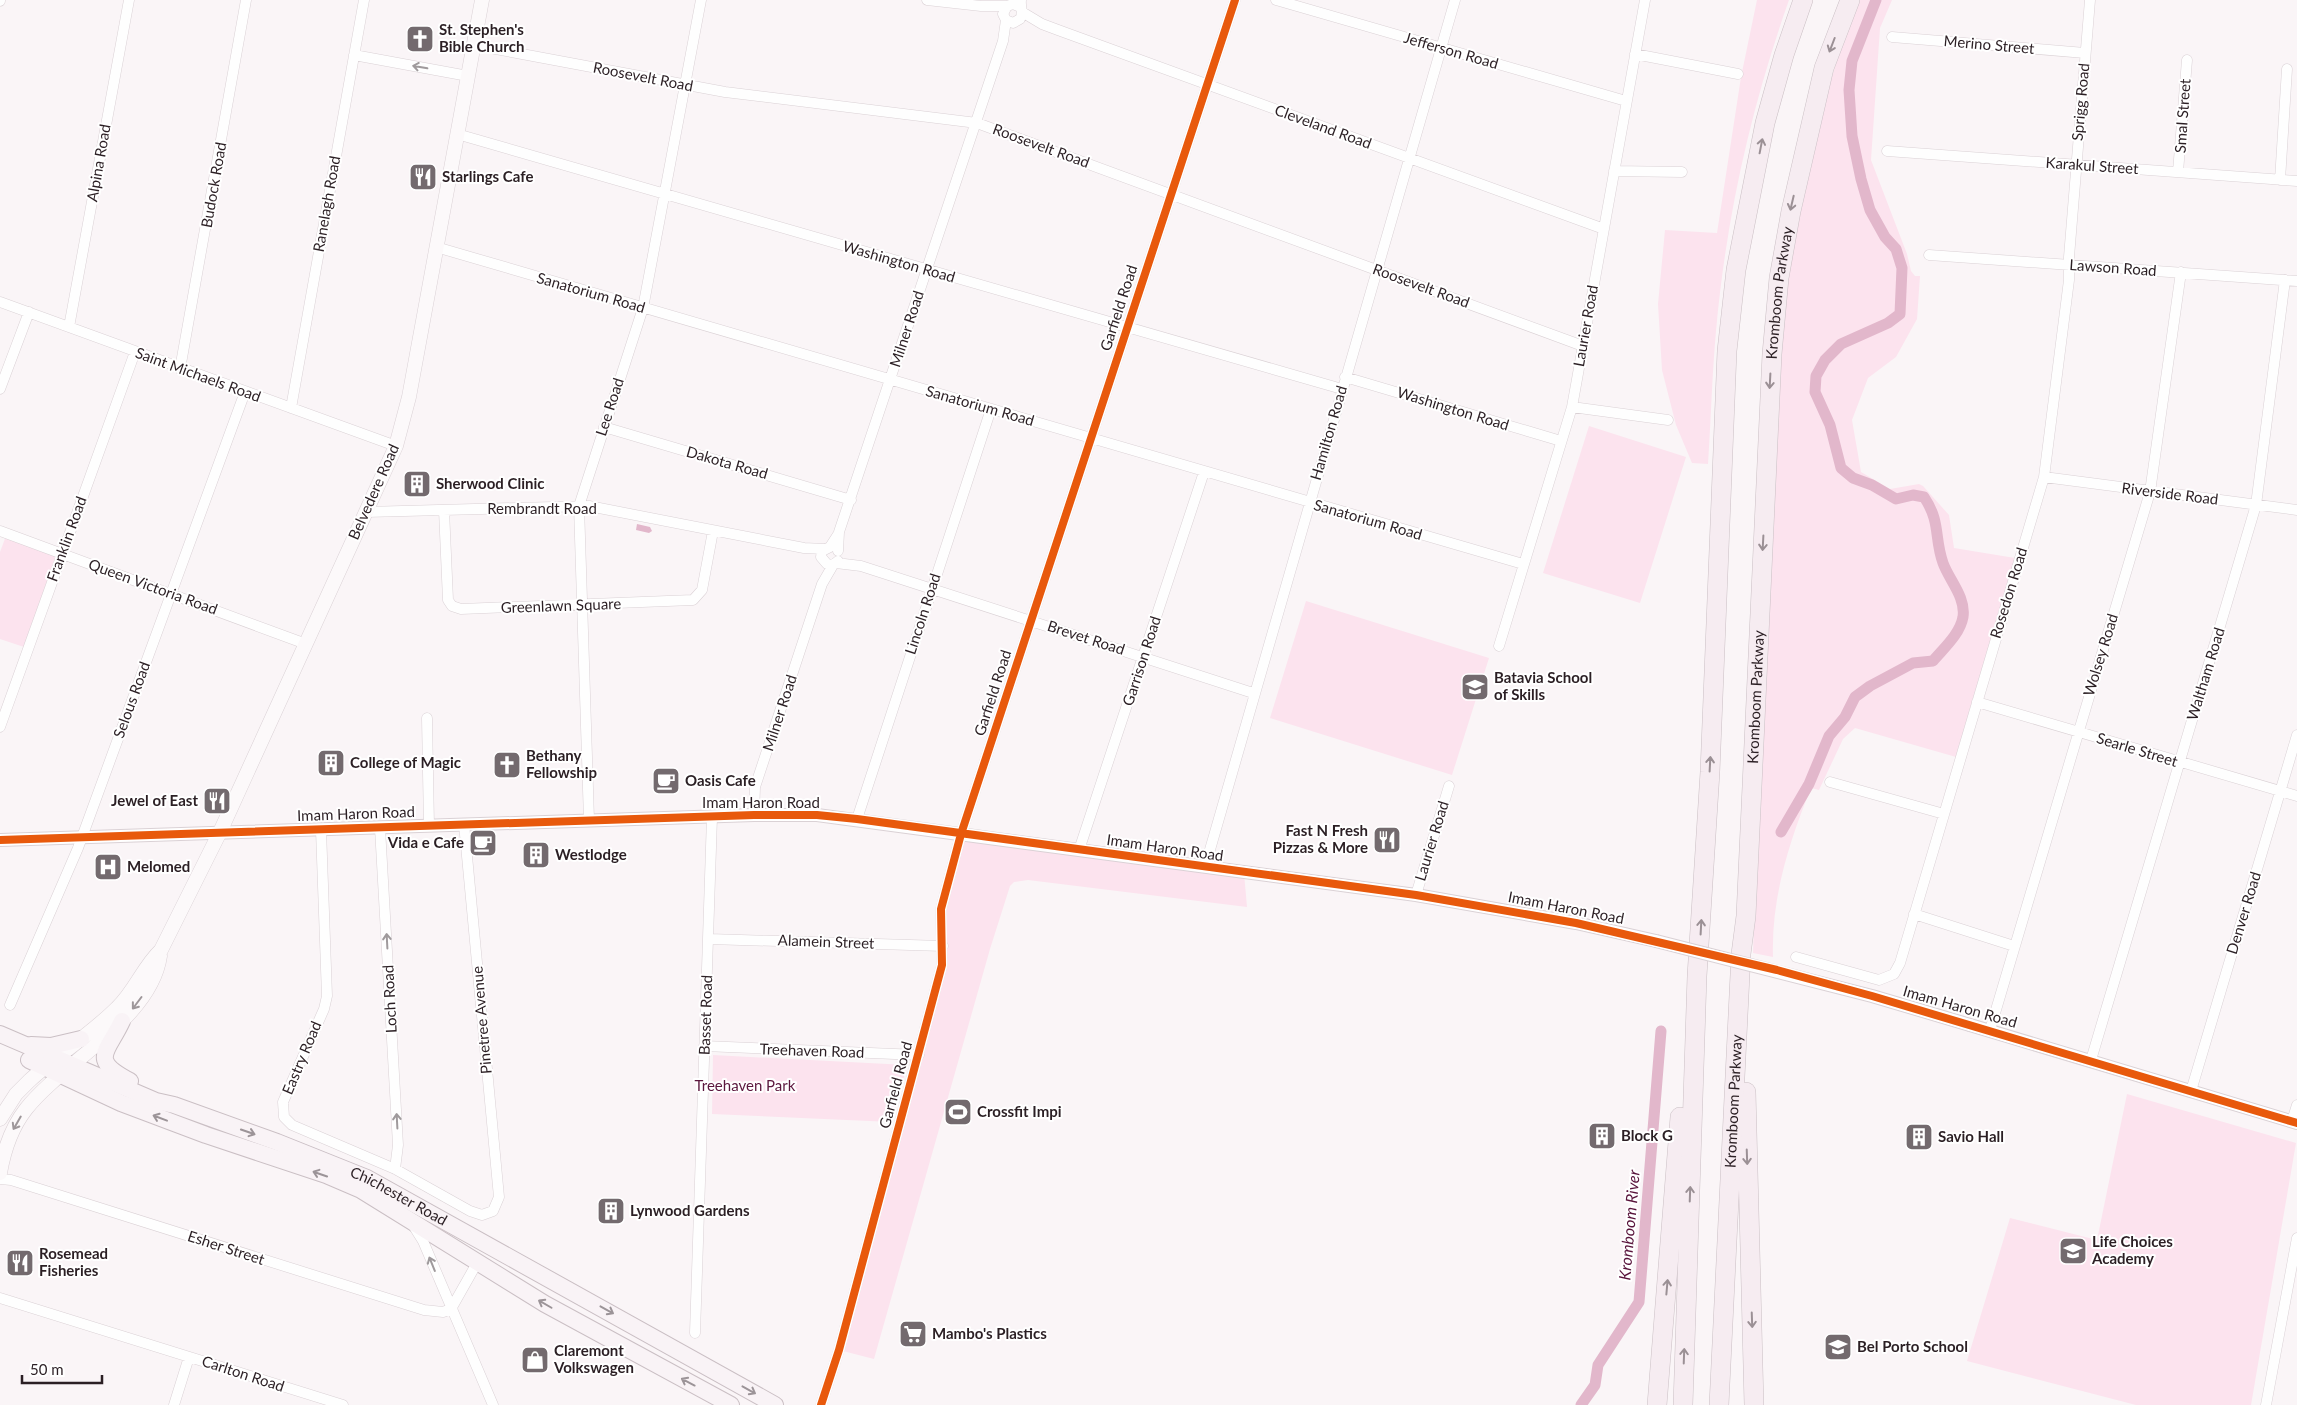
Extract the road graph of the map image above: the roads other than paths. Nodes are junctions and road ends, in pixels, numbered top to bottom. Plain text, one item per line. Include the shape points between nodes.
1 (129, 0) edge
2 (246, 0) edge
3 (364, 0) edge
4 (482, 0) edge
5 (702, 0) edge
6 (927, 0) edge
7 (1235, 0) edge
8 (1276, 0) edge
9 (1455, 0) edge
10 (1645, 0) edge
11 (1803, 0) edge
12 (1850, 0) edge
13 (2090, 0) edge
14 (1014, 11) edge
15 (1892, 37) dead end
16 (474, 45) junction
17 (1441, 49) junction
18 (2085, 53) junction
19 (1634, 54) junction
20 (354, 55) junction
21 (2187, 60) dead end
22 (2287, 69) dead end
23 (1738, 74) dead end
24 (468, 76) junction
25 (686, 85) junction
26 (1207, 85) junction
27 (1626, 101) junction
28 (976, 123) junction
29 (457, 134) junction
30 (1887, 150) dead end
31 (1410, 158) junction
32 (2076, 164) junction
33 (1614, 171) junction
34 (1682, 172) dead end
35 (2178, 172) junction
36 (2280, 180) junction
37 (2297, 181) edge
38 (665, 194) junction
39 (1171, 194) junction
40 (1604, 228) junction
41 (436, 247) junction
42 (1929, 255) dead end
43 (2069, 264) junction
44 (927, 270) junction
45 (1376, 270) junction
46 (2181, 272) junction
47 (2285, 280) junction
48 (2297, 281) edge
49 (0, 302) edge
50 (643, 308) junction
51 (28, 312) junction
52 (69, 327) junction
53 (1127, 328) junction
54 (1583, 346) junction
55 (136, 352) junction
56 (180, 369) junction
57 (1345, 377) junction
58 (891, 380) junction
59 (0, 389) edge
60 (1342, 389) junction
61 (245, 392) junction
62 (1572, 406) junction
63 (291, 408) junction
64 (991, 409) junction
65 (1668, 420) dead end
66 (604, 427) junction
67 (1091, 438) junction
68 (1561, 441) junction
69 (396, 446) junction
70 (1204, 472) junction
71 (2044, 477) junction
72 (2150, 492) junction
73 (851, 500) junction
74 (1310, 502) junction
75 (2256, 505) junction
76 (579, 506) junction
77 (444, 510) junction
78 (2297, 510) edge
79 (366, 512) junction
80 (0, 530) edge
81 (713, 531) junction
82 (62, 554) junction
83 (831, 556) junction
84 (1523, 564) junction
85 (932, 588) junction
86 (171, 593) junction
87 (582, 605) junction
88 (1032, 620) junction
89 (306, 644) junction
90 (1499, 646) dead end
91 (1143, 658) junction
92 (1253, 693) junction
93 (1977, 702) junction
94 (427, 718) dead end
95 (0, 727) edge
96 (2078, 732) junction
97 (2297, 735) edge
98 (2179, 763) junction
99 (1830, 782) dead end
100 (1449, 786) dead end
101 (2280, 791) junction
102 (2297, 796) edge
103 (1944, 814) junction
104 (754, 815) junction
105 (712, 816) junction
106 (856, 819) junction
107 (589, 820) junction
108 (464, 824) junction
109 (429, 826) junction
110 (380, 828) junction
111 (321, 830) junction
112 (220, 832) junction
113 (961, 834) junction
114 (83, 836) junction
115 (0, 840) edge
116 (1079, 850) junction
117 (1205, 867) junction
118 (1416, 895) junction
119 (1914, 914) junction
120 (1746, 916) junction
121 (708, 939) junction
122 (942, 946) junction
123 (2014, 946) junction
124 (160, 950) junction
125 (1796, 957) dead end
126 (1697, 976) junction
127 (10, 1005) dead end
128 (122, 1021) junction
129 (1990, 1030) junction
130 (81, 1039) junction
131 (5, 1040) edge
132 (704, 1046) junction
133 (919, 1055) junction
134 (2091, 1060) junction
135 (58, 1067) junction
136 (2191, 1091) junction
137 (174, 1105) junction
138 (2297, 1105) edge
139 (0, 1119) edge
140 (2295, 1122) edge
141 (395, 1169) junction
142 (0, 1173) edge
143 (0, 1179) edge
144 (490, 1213) joint
145 (410, 1220) junction
146 (2297, 1238) edge
147 (477, 1263) junction
148 (0, 1298) edge
149 (451, 1309) junction
150 (695, 1333) dead end
151 (189, 1357) junction
152 (174, 1405) edge
153 (343, 1405) edge
154 (493, 1405) edge
155 (731, 1405) edge
156 (775, 1405) edge
157 (821, 1405) edge
158 (1657, 1405) edge
159 (1683, 1405) edge
160 (1719, 1405) edge
161 (1754, 1405) edge
162 (2266, 1405) edge

1 - 52 street, Alpina Road
2 - 56 street, Budock Road
3 - 20 street, Ranelagh Road
4 - 16 main road, Belvedere Road
5 - 25 street, Lee Road
6 - 14 street, Cleveland Road
7 - 26 street, Garfield Road
8 - 17 street, Jefferson Road
9 - 17 street, Hamilton Road
10 - 19 street, Laurier Road
126 -> 11 highway via 1710,772 1727,351 1735,279 1765,123
12 -> 120 highway, Kromboom Parkway via 1824,68 1790,211 1780,278 1772,354
13 - 18 street, Sprigg Road
14 - 26 street, Cleveland Road
14 - 28 street, Milner Road
15 - 18 street, Merino Street
16 - 24 main road, Belvedere Road
16 - 25 street, Roosevelt Road
17 - 27 street, Jefferson Road
17 - 31 street, Hamilton Road
18 - 32 street, Sprigg Road
19 - 23 street
19 - 27 street, Laurier Road
24 -> 20 street
20 - 63 street, Ranelagh Road
21 - 35 street, Smal Street
22 - 36 street
24 - 29 main road, Belvedere Road
25 - 28 street, Roosevelt Road
25 - 38 street, Lee Road
26 - 31 street, Cleveland Road
26 - 39 street, Garfield Road
27 - 33 street, Laurier Road
28 - 39 street, Roosevelt Road
28 - 44 street, Milner Road
29 - 38 street, Washington Road
29 - 41 main road, Belvedere Road
30 - 32 street, Karakul Street
31 - 40 street, Cleveland Road
31 - 45 street, Hamilton Road
32 - 35 street, Karakul Street
32 - 43 street, Sprigg Road
33 - 34 street
33 - 40 street, Laurier Road
35 - 36 street, Karakul Street
36 - 37 street, Karakul Street
38 - 44 street, Washington Road
38 - 50 street, Lee Road
39 - 45 street, Roosevelt Road
39 - 53 street, Garfield Road
40 - 54 street, Laurier Road
41 - 50 street, Sanatorium Road
41 - 69 main road, Belvedere Road via 409,397
42 - 43 street, Lawson Road
43 - 46 street, Lawson Road
43 - 71 street, Rosedon Road
44 - 53 street, Washington Road
44 - 58 street, Milner Road
45 - 54 street, Roosevelt Road
45 - 57 street, Hamilton Road
46 - 47 street, Lawson Road
46 - 72 street, Wolsey Road
47 - 48 street, Lawson Road
47 - 75 street, Waltham Road
49 - 51 street, Saint Michaels Road
50 - 58 street, Sanatorium Road
50 - 66 street, Lee Road
51 - 52 street, Saint Michaels Road
51 - 59 street
52 - 55 street, Saint Michaels Road
53 - 60 street, Washington Road
53 - 67 street, Garfield Road
54 - 62 street, Laurier Road
55 - 56 street, Saint Michaels Road
55 - 82 street, Franklin Road
56 - 61 street, Saint Michaels Road
57 - 60 street, Hamilton Road
57 - 68 street, Washington Road
58 - 64 street, Sanatorium Road
58 - 73 street, Milner Road
60 - 74 street, Hamilton Road
61 - 63 street, Saint Michaels Road
61 - 86 street, Selous Road
62 - 65 street
62 - 68 street, Laurier Road
63 - 69 street, Saint Michaels Road
64 - 67 street, Sanatorium Road
64 - 85 street, Lincoln Road
66 - 73 street, Dakota Road
66 - 76 street, Lee Road
67 - 70 street, Sanatorium Road
67 - 88 street, Garfield Road
68 - 84 street, Laurier Road
69 - 79 main road, Belvedere Road
70 - 74 street, Sanatorium Road
70 - 91 street, Garrison Road
71 - 72 street, Riverside Road
71 - 93 street, Rosedon Road
72 - 75 street, Riverside Road
72 - 96 street, Wolsey Road
73 - 83 street, Milner Road
74 - 84 street, Sanatorium Road
74 - 92 street, Hamilton Road
75 - 78 street, Riverside Road
75 - 98 street, Waltham Road
76 - 77 street, Rembrandt Road
76 - 81 street, Rembrandt Road via 593,506
76 - 87 street, Lee Road
77 - 79 street, Rembrandt Road
77 - 87 street, Greenlawn Square via 448,600 452,606 461,609
79 - 89 main road, Belvedere Road
80 - 82 street, Queen Victoria Road
81 - 83 street, Rembrandt Road
81 - 87 street, Greenlawn Square via 702,590 693,600
82 - 86 street, Queen Victoria Road
82 - 95 street, Franklin Road
83 - 85 street, Brevet Road
83 - 104 street, Milner Road via 755,787
84 - 90 street, Laurier Road
85 - 88 street, Brevet Road
85 - 106 street, Lincoln Road
86 - 89 street, Queen Victoria Road
86 - 114 street, Selous Road
87 - 107 street, Lee Road
88 - 91 street, Brevet Road
88 - 113 street, Garfield Road
89 - 112 main road, Belvedere Road
91 - 92 street, Brevet Road
91 - 116 street, Garrison Road
92 - 117 street, Hamilton Road
93 - 96 street, Searle Street
93 - 103 street, Rosedon Road
94 - 109 street
96 - 98 street, Searle Street
96 - 123 street, Wolsey Road
97 - 101 street, Denver Road
98 - 101 street, Searle Street
98 - 134 street, Waltham Road
99 - 103 street
100 - 118 street, Laurier Road
101 - 102 street, Searle Street
101 - 136 street, Denver Road
103 - 119 street, Rosedon Road
104 - 105 street, Imam Haron Road
104 - 106 street, Imam Haron Road
105 - 107 street, Imam Haron Road
105 - 121 street, Basset Road
106 - 113 street, Imam Haron Road
107 - 108 street, Imam Haron Road
108 - 109 street, Imam Haron Road
108 - 144 street, Pinetree Avenue via 499,1198
109 - 110 street, Imam Haron Road
110 - 111 street, Imam Haron Road
141 -> 110 street, Loch Road via 398,1145
111 - 112 street, Imam Haron Road
111 - 141 street, Eastry Road via 327,996 284,1102 284,1117 292,1125
112 - 114 street, Imam Haron Road
112 - 124 main road, Belvedere Road
113 - 116 street, Imam Haron Road
113 - 122 street, Garfield Road via 941,909
114 - 115 street, Imam Haron Road
114 - 127 street, Selous Road
116 - 117 street, Imam Haron Road
117 - 118 street, Imam Haron Road
118 - 129 street, Imam Haron Road, bridge via 1576,923 1656,941 1862,993
119 - 123 street
119 - 125 street, Rosedon Road via 1899,967 1887,978 1875,980
120 - 160 highway, Kromboom Parkway via 1741,954
120 -> 161 highway via 1746,1127
121 - 122 street, Alamein Street
121 - 132 street, Basset Road
122 - 133 street, Garfield Road via 942,965
123 - 129 street, Wolsey Road
124 -> 128 main road, Belvedere Road via 152,979 136,1006
124 - 130 main road, Belvedere Road via 123,1002
158 -> 126 highway via 1684,1065
159 -> 126 highway
128 - 135 main road, Belvedere Road
128 - 137 main road via 107,1045 105,1058 108,1066 118,1075
129 - 134 street, Imam Haron Road
130 - 131 main road via 51,1046
130 - 135 main road, Belvedere Road
131 - 135 main road, Chichester Road
132 - 133 street, Treehaven Road
132 - 150 street, Basset Road
133 - 157 street, Garfield Road via 839,1350
134 - 136 street, Imam Haron Road
135 - 137 main road, Chichester Road
135 - 139 main road via 16,1094
135 -> 142 main road via 18,1122 5,1150
145 -> 135 main road, Chichester Road via 346,1183 121,1103
136 - 140 street, Imam Haron Road
137 -> 156 main road, Chichester Road via 366,1178
138 - 140 street
141 - 144 street, Eastry Road via 470,1211 482,1215
143 - 149 street, Esher Street via 424,1310 443,1312
145 - 147 main road, Chichester Road
149 -> 145 street via 423,1241
146 - 162 street
147 - 149 street
155 -> 147 main road, Chichester Road via 545,1304
148 - 151 street, Carlton Road
149 - 154 street
151 - 152 street
151 - 153 street, Carlton Road

